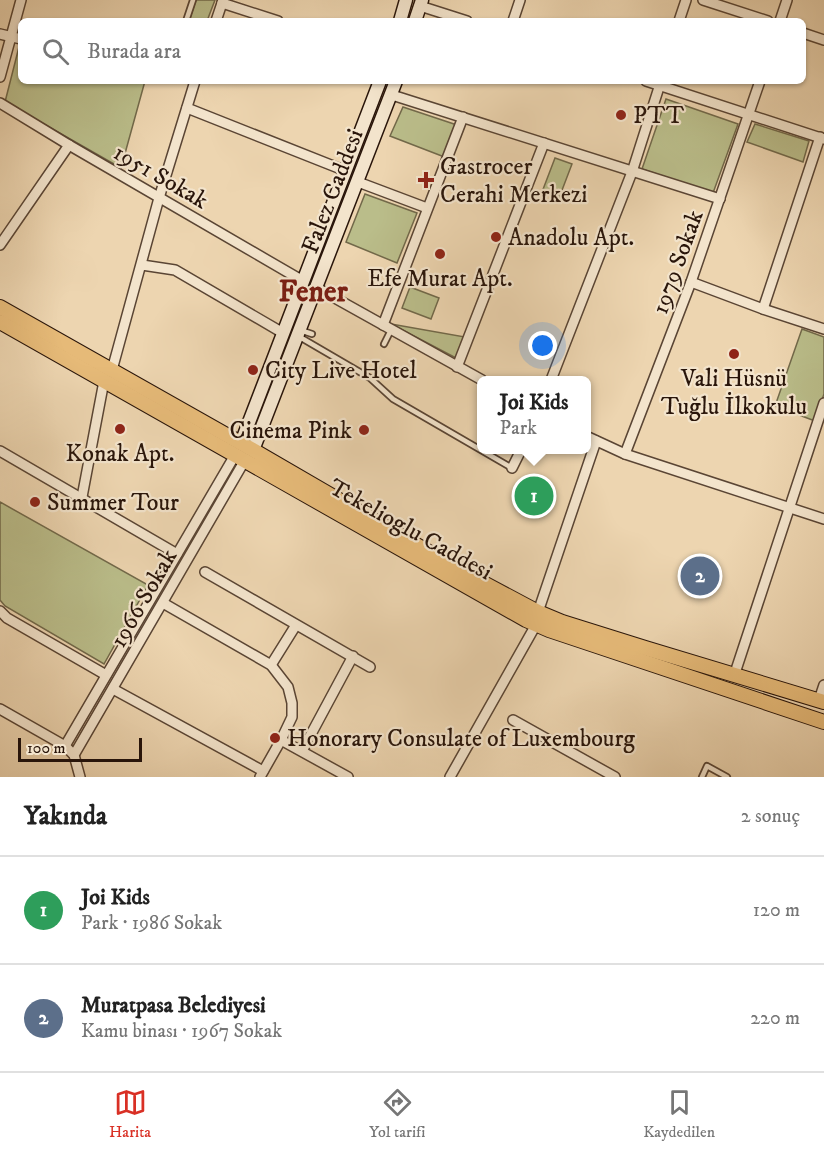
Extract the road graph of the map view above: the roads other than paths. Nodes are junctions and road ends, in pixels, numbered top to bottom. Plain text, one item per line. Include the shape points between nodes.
1 (21, 0) edge
2 (193, 0) edge
3 (520, 0) edge
4 (686, 0) edge
5 (703, 0) edge
6 (787, 0) edge
7 (406, 1) edge
8 (223, 2) edge
9 (421, 3) edge
10 (19, 18) edge
11 (187, 18) edge
12 (217, 18) edge
13 (269, 18) edge
14 (401, 18) edge
15 (416, 18) edge
16 (459, 18) edge
17 (514, 18) edge
18 (680, 18) edge
19 (759, 18) edge
20 (781, 18) edge
21 (18, 23) edge
22 (0, 34) edge
23 (806, 34) edge
24 (16, 38) edge
25 (824, 40) edge
26 (0, 77) edge
27 (194, 84) edge
28 (379, 84) edge
29 (395, 84) edge
30 (660, 84) edge
31 (663, 84) edge
32 (759, 84) edge
33 (392, 95) junction
34 (0, 103) edge
35 (187, 108) junction
36 (749, 115) junction
37 (463, 117) junction
38 (822, 138) edge
39 (544, 143) junction
40 (69, 145) junction
41 (346, 171) junction
42 (632, 172) junction
43 (358, 182) junction
44 (159, 198) junction
45 (720, 200) junction
46 (427, 208) junction
47 (0, 245) edge
48 (142, 266) junction
49 (303, 281) junction
50 (691, 282) junction
51 (317, 288) junction
52 (0, 307) edge
53 (763, 309) junction
54 (0, 322) edge
55 (387, 327) junction
56 (824, 328) edge
57 (283, 333) junction
58 (303, 333) junction
59 (384, 344) dead end
60 (457, 367) junction
61 (108, 375) junction
62 (554, 376) edge
63 (477, 378) edge
64 (824, 404) edge
65 (821, 421) edge
66 (591, 438) edge
67 (596, 441) junction
68 (477, 448) edge
69 (0, 451) edge
70 (244, 452) junction
71 (488, 454) edge
72 (519, 454) edge
73 (625, 454) junction
74 (512, 468) joint
75 (82, 497) junction
76 (790, 508) junction
77 (824, 519) edge
78 (177, 554) junction
79 (205, 572) dead end
80 (163, 603) junction
81 (0, 611) edge
82 (538, 612) junction
83 (296, 626) junction
84 (532, 630) dead end
85 (353, 656) junction
86 (272, 665) junction
87 (370, 667) dead end
88 (106, 675) junction
89 (734, 676) junction
90 (824, 685) edge
91 (113, 689) junction
92 (821, 701) edge
93 (0, 709) edge
94 (513, 720) dead end
95 (824, 722) edge
96 (281, 740) junction
97 (65, 746) junction
98 (302, 751) junction
99 (74, 755) junction
100 (261, 774) edge
101 (80, 777) edge
102 (348, 777) edge
103 (450, 777) edge
104 (615, 777) edge
105 (702, 777) edge
106 (727, 777) edge

1 - 10 street
2 - 11 lane
3 - 17 street
4 - 18 street
5 - 19 street
6 - 20 street
7 - 9 street
7 - 14 street
8 - 12 street
8 - 13 street
9 - 15 street
9 - 16 street
21 - 24 street
22 - 24 street
23 - 25 street
24 - 26 street
27 - 35 street
28 - 41 street, Falez Caddesi
29 - 33 street, Falez Caddesi
30 - 42 street
31 - 36 street
32 - 36 street, 1979 Sokak
33 - 37 street
33 - 43 street, Falez Caddesi
34 - 40 street, 1951 Sokak
35 - 41 street
35 - 44 street
36 - 38 street
36 - 45 street, 1979 Sokak
37 - 39 street
37 - 46 street
38 - 53 street
39 - 42 street
39 - 60 street
40 - 44 street, 1951 Sokak
40 - 47 street
41 - 49 street, Falez Caddesi
42 - 45 street
42 - 62 street
43 - 46 street
43 - 51 street, Falez Caddesi
44 - 48 street
44 - 49 street, 1951 Sokak
45 - 50 street, 1979 Sokak
46 - 55 street
48 - 57 street via 175,270
48 - 61 street
49 - 51 street
49 - 57 street, Falez Caddesi
50 - 53 street
50 - 73 street, 1979 Sokak
51 - 55 street
51 - 58 street, Falez Caddesi
52 - 61 main road, Tekelioglu Caddesi
53 - 56 street
54 - 61 main road, Tekelioglu Caddesi
55 - 59 lane
55 - 60 street
57 - 70 street, Falez Caddesi
58 - 68 lane via 370,378 393,399
58 - 70 street, Falez Caddesi
60 - 63 street
61 - 70 main road, Tekelioglu Caddesi
61 - 75 street
64 - 65 street
65 - 76 street
66 - 67 street
67 - 73 street
67 - 82 street
69 - 75 street
70 - 78 street, 1966 Sokak
70 - 80 street, 1966 Sokak
70 - 82 main road, Tekelioglu Caddesi
70 - 95 main road, Tekelioglu Caddesi via 526,620
71 - 74 lane
72 - 74 street
73 - 76 street
75 - 78 street
76 - 77 street
76 - 89 street
78 - 88 street, 1966 Sokak
79 - 83 street
80 - 86 street
80 - 91 street, 1966 Sokak
81 - 88 street
82 - 89 main road, Tekelioglu Caddesi
83 - 85 street
83 - 86 street
84 - 103 street
85 - 87 street
85 - 98 street
86 - 96 street via 288,687 292,703 292,717
88 - 97 street, 1966 Sokak
89 - 92 main road, Tekelioglu Caddesi
90 - 92 street
91 - 99 street, 1966 Sokak
91 - 100 street
93 - 97 street
94 - 104 street
96 - 98 street
96 - 100 street
97 - 99 street
98 - 102 street
99 - 101 street
105 - 106 lane via 707,766

